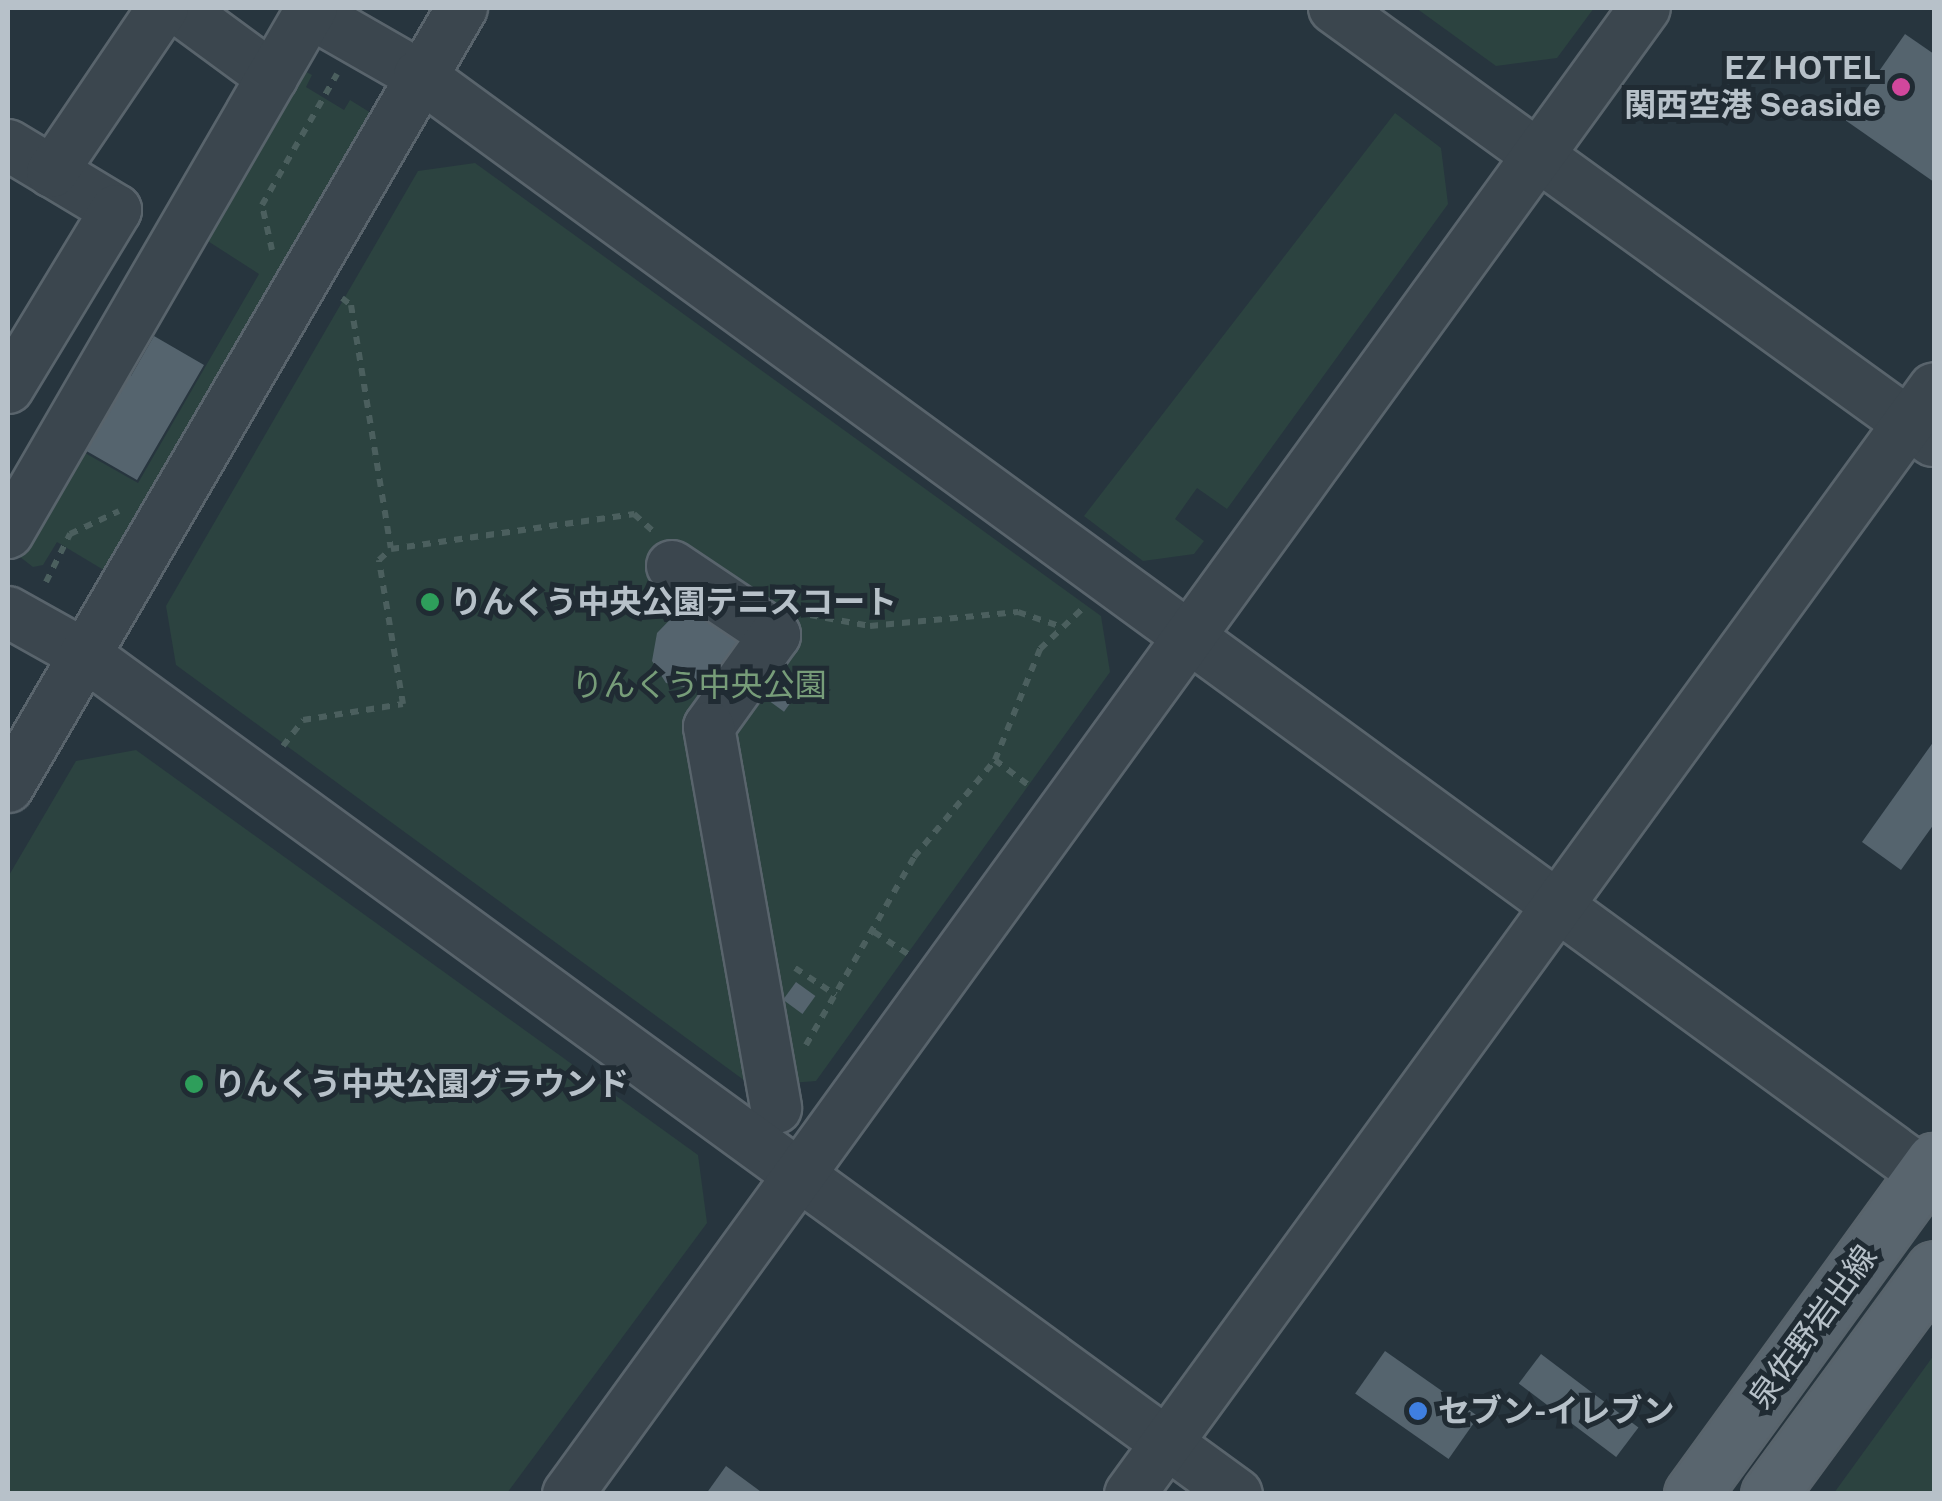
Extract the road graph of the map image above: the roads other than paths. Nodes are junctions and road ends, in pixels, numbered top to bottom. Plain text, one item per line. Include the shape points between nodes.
1 (163, 8) edge
2 (178, 8) edge
3 (462, 8) edge
4 (1334, 8) edge
5 (1645, 8) edge
6 (311, 10) edge
7 (419, 75) junction
8 (272, 77) junction
9 (8, 145) edge
10 (1534, 158) junction
11 (52, 172) junction
12 (8, 388) edge
13 (1926, 418) edge
14 (8, 533) edge
15 (672, 566) road end
16 (8, 612) edge
17 (1186, 638) junction
18 (85, 655) junction
19 (8, 786) edge
20 (1560, 904) junction
21 (773, 1087) road end
22 (1930, 1168) edge
23 (802, 1171) junction
24 (1934, 1269) edge
25 (1167, 1443) junction
26 (568, 1494) edge
27 (1130, 1494) edge
28 (1237, 1494) edge
29 (1692, 1494) edge
30 (1769, 1494) edge

1 - 11 street
2 - 8 street
3 - 7 street
4 - 10 street
5 - 10 street
6 - 7 street
6 - 8 street
7 - 17 street
7 - 18 street
8 - 14 street
9 - 11 street
10 - 13 street
10 - 17 street
11 - 12 street via 116,210
13 - 20 street
15 - 21 street via 774,636 709,726
16 - 18 street
17 - 20 street
17 - 23 street
18 - 19 street
18 - 23 street
20 - 22 street
20 - 25 street
22 - 29 main road, 泉佐野岩出線
23 - 25 street
23 - 26 street
24 - 30 main road, 泉佐野岩出線
25 - 27 street
25 - 28 street

